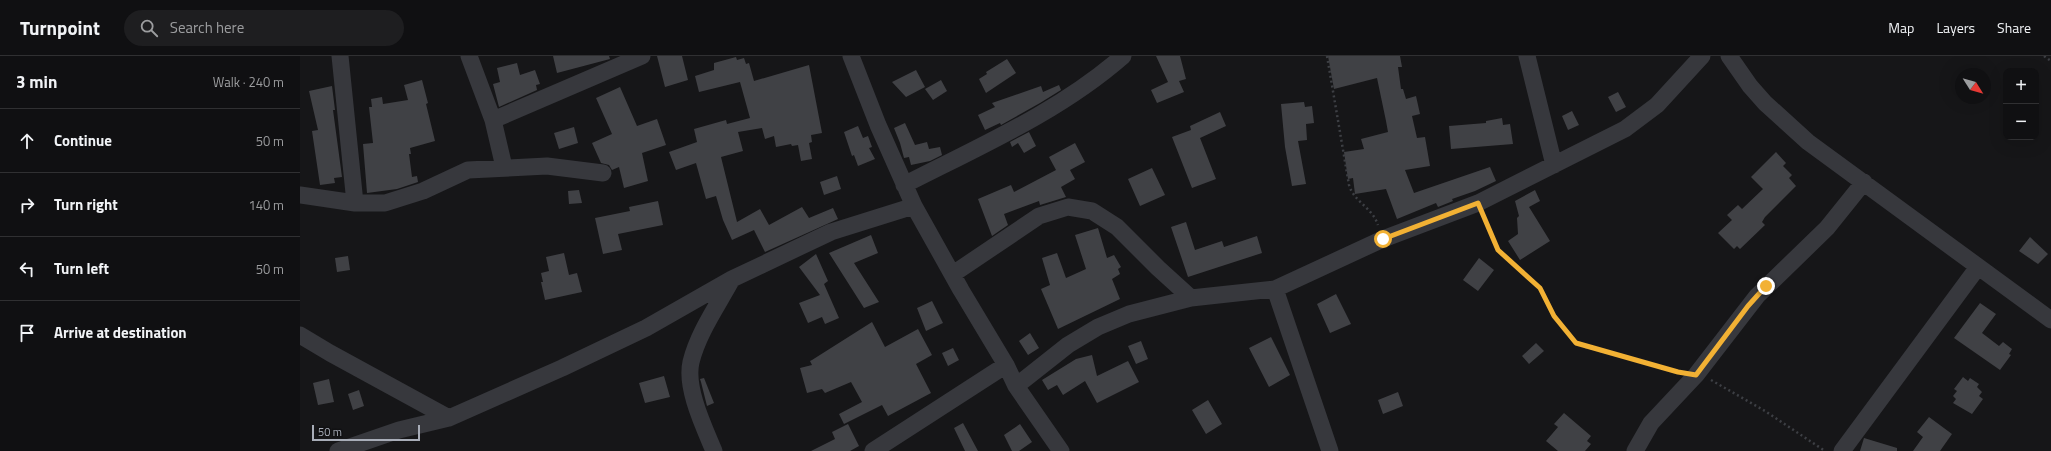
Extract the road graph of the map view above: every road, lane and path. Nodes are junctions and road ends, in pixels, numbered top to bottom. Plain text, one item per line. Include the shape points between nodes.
1 (340, 56) edge
2 (469, 56) edge
3 (642, 56) edge
4 (851, 56) edge
5 (1123, 56) edge
6 (1327, 56) edge
7 (1527, 56) edge
8 (1702, 56) edge
9 (1729, 56) edge
10 (2044, 56) edge
11 (2051, 61) edge
12 (493, 120) junction
13 (1554, 165) junction
14 (504, 167) junction
15 (603, 173) dead end
16 (1864, 182) junction
17 (904, 185) junction
18 (300, 195) edge
19 (355, 203) junction
20 (1478, 203) junction
21 (914, 206) junction
22 (1383, 239) junction
23 (1978, 267) junction
24 (953, 274) junction
25 (732, 279) junction
26 (1275, 289) junction
27 (1191, 298) junction
28 (2051, 320) edge
29 (300, 335) edge
30 (1006, 365) junction
31 (1696, 375) junction
32 (1016, 386) junction
33 (449, 418) junction
34 (338, 451) edge
35 (714, 451) edge
36 (874, 451) edge
37 (1061, 451) edge
38 (1330, 451) edge
39 (1635, 451) edge
40 (1825, 451) edge
41 (1842, 451) edge

1 - 19 street
2 - 12 street
3 - 12 street
4 - 17 street
5 - 17 street via 1096,79 1036,118
6 - 22 path via 1349,186 1355,197 1375,216
7 - 13 street
8 - 13 street via 1657,105 1641,118 1625,129
9 - 16 street via 1750,86 1781,119
10 - 11 path
12 - 14 street
13 - 20 street
14 - 15 street via 547,166
14 - 19 street via 468,170 423,191 385,203
16 - 23 street
16 - 31 street via 1827,228 1757,296
17 - 21 street
18 - 19 street
20 - 22 street
20 - 31 path via 1498,250 1540,288 1554,316 1576,343
21 - 24 street
21 - 25 street via 831,232
22 - 26 street
23 - 28 street
23 - 41 street
24 - 27 street via 1039,216 1068,207 1092,211 1117,226
24 - 30 street
25 - 33 street via 646,328
25 - 35 street via 700,339 691,363 691,388
26 - 27 street
26 - 38 street
27 - 32 street via 1130,314 1098,327 1068,345
29 - 33 street
30 - 32 street
30 - 36 street
31 - 39 street via 1651,423
31 - 40 path via 1708,378 1765,411
32 - 37 street
33 - 34 street via 399,430

